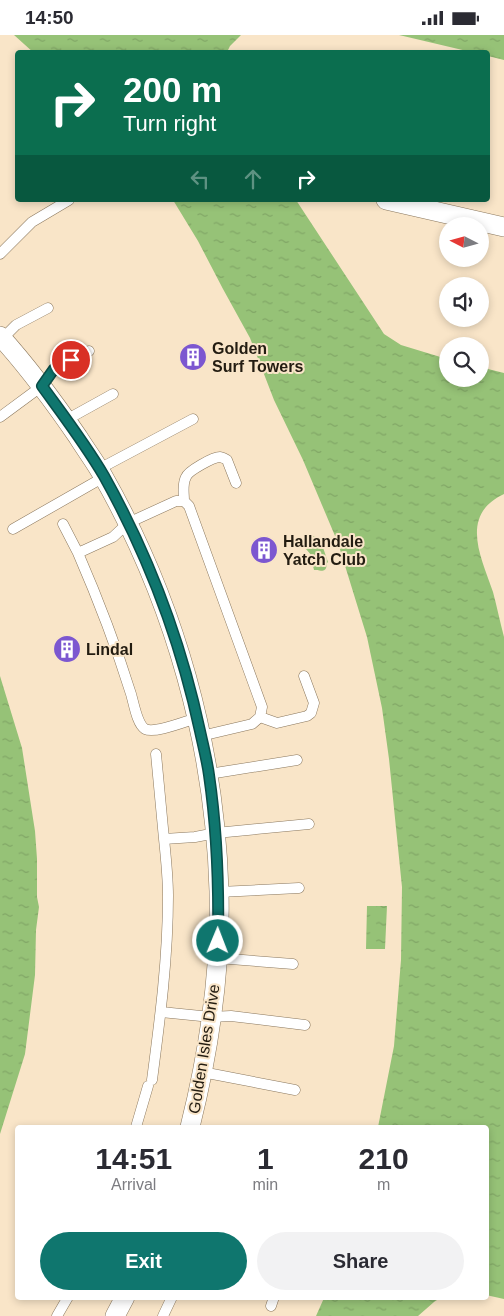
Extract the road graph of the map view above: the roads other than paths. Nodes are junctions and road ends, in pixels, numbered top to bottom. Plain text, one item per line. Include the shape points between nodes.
1 (66, 202) edge
2 (395, 202) edge
3 (504, 227) edge
4 (0, 254) edge
5 (48, 308) dead end
6 (1, 338) edge
7 (89, 351) dead end
8 (42, 386) junction
9 (113, 394) dead end
10 (0, 417) edge
11 (193, 419) dead end
12 (66, 420) junction
13 (102, 473) junction
14 (236, 483) dead end
15 (184, 501) junction
16 (128, 523) junction
17 (64, 524) dead end
18 (13, 529) dead end
19 (78, 553) junction
20 (304, 676) dead end
21 (260, 717) junction
22 (199, 727) junction
23 (156, 754) dead end
24 (297, 760) dead end
25 (209, 774) junction
26 (309, 824) dead end
27 (216, 833) junction
28 (164, 839) junction
29 (300, 888) dead end
30 (219, 892) junction
31 (217, 958) junction
32 (293, 964) dead end
33 (161, 1012) junction
34 (212, 1017) junction
35 (305, 1025) dead end
36 (202, 1072) junction
37 (295, 1090) dead end
38 (137, 1125) edge
39 (190, 1125) edge
40 (66, 1300) edge
41 (123, 1300) edge
42 (171, 1300) edge
43 (57, 1316) edge
44 (115, 1316) edge
45 (163, 1316) edge

1 - 4 lane via 32,222
2 - 3 street
5 - 6 lane via 16,325
6 - 8 street, Golden Isles Drive
7 - 8 lane via 54,369
8 - 10 lane
8 - 12 street, Golden Isles Drive
9 - 12 lane
11 - 13 lane
12 - 13 street, Golden Isles Drive
13 - 16 street, Golden Isles Drive
13 - 18 lane
14 - 15 lane via 227,460 215,458 189,471 185,478
15 - 16 lane via 176,501
15 - 21 lane via 189,506 262,707
16 - 19 lane via 113,537
16 - 22 street, Golden Isles Drive via 167,613
17 - 19 lane
19 - 22 lane via 98,598 140,724 146,730 155,731
20 - 21 lane via 314,703 311,713 277,723
21 - 22 lane via 252,724
22 - 25 street, Golden Isles Drive
23 - 28 lane
24 - 25 lane
25 - 27 street, Golden Isles Drive
26 - 27 lane
27 - 28 lane
27 - 30 street, Golden Isles Drive
28 - 33 lane via 168,895
29 - 30 lane
30 - 31 street, Golden Isles Drive
31 - 32 lane
31 - 34 street, Golden Isles Drive
33 - 34 lane
33 - 38 lane via 150,1083
34 - 35 lane via 231,1016
34 - 36 street, Golden Isles Drive
36 - 37 lane
36 - 39 street, Golden Isles Drive
40 - 43 lane
41 - 44 street
42 - 45 lane

